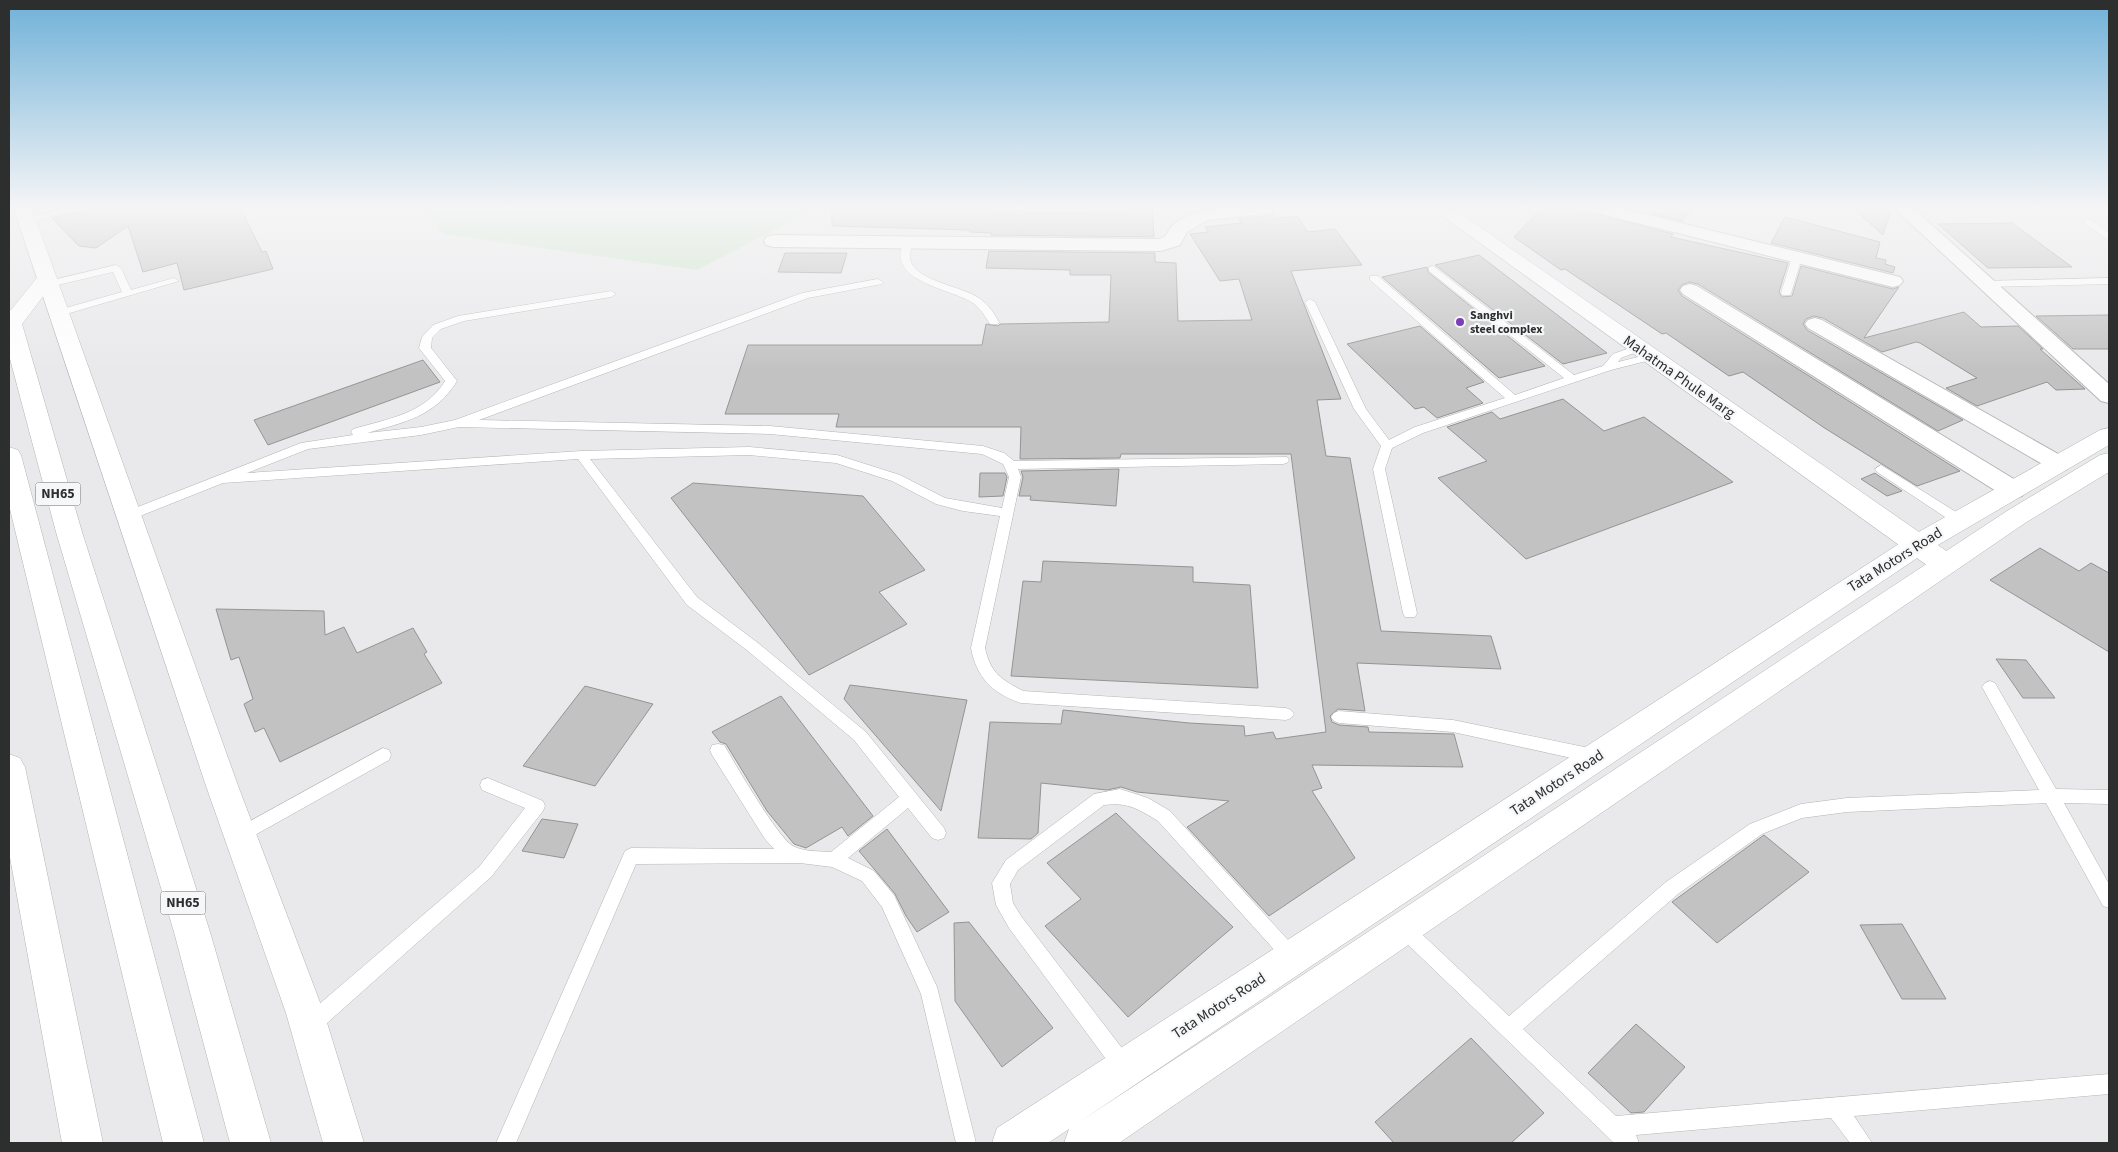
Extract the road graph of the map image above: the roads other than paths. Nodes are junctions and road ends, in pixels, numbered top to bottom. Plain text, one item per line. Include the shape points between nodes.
1 (42, 263) edge
2 (906, 263) edge
3 (1518, 263) edge
4 (1795, 263) edge
5 (1821, 263) edge
6 (1964, 263) edge
7 (1433, 269) dead end
8 (1374, 278) dead end
9 (174, 280) dead end
10 (1894, 280) dead end
11 (48, 281) junction
12 (2109, 281) edge
13 (878, 282) dead end
14 (1987, 284) junction
15 (1690, 290) dead end
16 (127, 293) junction
17 (1786, 293) dead end
18 (611, 294) dead end
19 (1310, 302) dead end
20 (59, 313) junction
21 (10, 320) edge
22 (994, 322) dead end
23 (1815, 324) dead end
24 (1644, 353) junction
25 (1607, 368) joint
26 (1572, 379) junction
27 (2109, 396) edge
28 (1513, 399) junction
29 (459, 423) junction
30 (2109, 435) edge
31 (330, 440) junction
32 (1387, 446) junction
33 (581, 455) junction
34 (9, 456) edge
35 (1282, 460) dead end
36 (2109, 461) edge
37 (1011, 464) junction
38 (2059, 464) junction
39 (1880, 469) dead end
40 (224, 479) junction
41 (2013, 490) junction
42 (1007, 513) junction
43 (130, 515) junction
44 (1960, 520) junction
45 (1917, 545) junction
46 (1945, 564) junction
47 (1410, 613) dead end
48 (1990, 687) dead end
49 (1286, 714) dead end
50 (1339, 717) dead end
51 (718, 750) dead end
52 (383, 755) dead end
53 (1597, 757) junction
54 (9, 767) edge
55 (488, 785) dead end
56 (2051, 796) junction
57 (2109, 797) edge
58 (909, 798) junction
59 (938, 833) dead end
60 (240, 834) junction
61 (803, 857) junction
62 (834, 860) junction
63 (2109, 900) edge
64 (1404, 929) junction
65 (1293, 958) junction
66 (309, 1026) junction
67 (1509, 1029) junction
68 (1124, 1067) junction
69 (2109, 1084) edge
70 (1835, 1107) junction
71 (1611, 1127) junction
72 (1067, 1128) edge
73 (83, 1143) edge
74 (184, 1143) edge
75 (251, 1143) edge
76 (344, 1143) edge
77 (506, 1143) edge
78 (966, 1143) edge
79 (1012, 1143) edge
80 (1084, 1143) edge
81 (1629, 1143) edge
82 (1862, 1143) edge

1 - 11 main road
2 - 22 lane via 914,275 977,300 991,313
3 - 24 main road, Mahatma Phule Marg
4 - 17 lane
5 - 10 street
6 - 14 street
7 - 26 lane
8 - 28 lane
9 - 16 lane
11 - 16 lane via 116,268
11 - 20 main road
11 - 21 main road
12 - 14 lane
13 - 29 lane via 806,296
14 - 27 street
15 - 41 street
16 - 20 lane
18 - 31 lane via 462,318 437,327 427,337 425,348 451,381 446,393 433,405 413,415
19 - 32 lane via 1360,410
20 - 43 main road
21 - 75 main road, NH65 via 69,532 189,923
23 - 38 street
24 - 25 lane
24 - 45 main road, Mahatma Phule Marg
25 - 26 lane
26 - 28 lane
28 - 32 lane via 1419,430
29 - 31 lane via 412,433
29 - 37 lane via 770,430 983,450 1001,456
30 - 38 main road, Tata Motors Road
31 - 40 lane via 286,452
32 - 47 lane via 1379,469
33 - 40 lane
33 - 42 lane via 749,452 837,459 896,478 940,502
33 - 58 lane via 692,601 860,736
34 - 74 main road, NH65
35 - 37 lane
36 - 46 main road
37 - 42 lane via 1015,477
38 - 41 main road, Tata Motors Road
39 - 44 lane
40 - 43 lane
41 - 44 main road, Tata Motors Road
42 - 49 lane via 978,648 980,665 990,682 1022,697
43 - 60 main road
44 - 45 main road, Tata Motors Road
45 - 46 main road, Mahatma Phule Marg
45 - 53 main road, Tata Motors Road
46 - 64 main road
48 - 56 lane
50 - 53 lane via 1453,726
51 - 61 lane via 771,834 786,851
52 - 60 lane
53 - 65 main road, Tata Motors Road
54 - 73 main road
55 - 66 lane via 537,806 485,872
56 - 57 lane
56 - 63 lane
56 - 67 lane via 1848,805 1801,811 1756,829 1672,888
58 - 59 lane
58 - 62 lane
60 - 66 main road
61 - 62 lane
61 - 77 lane via 631,856
62 - 78 lane via 868,876 888,901 911,948 930,993
64 - 67 lane
64 - 80 main road
65 - 68 main road, Tata Motors Road
65 - 68 lane via 1164,816 1142,803 1120,796 1100,799 1012,865 1001,883 1005,906 1015,922
66 - 76 main road
67 - 71 lane
68 - 72 main road, Tata Motors Road
69 - 70 lane
70 - 71 lane
70 - 82 lane
71 - 81 lane
72 - 79 main road, Tata Motors Road

